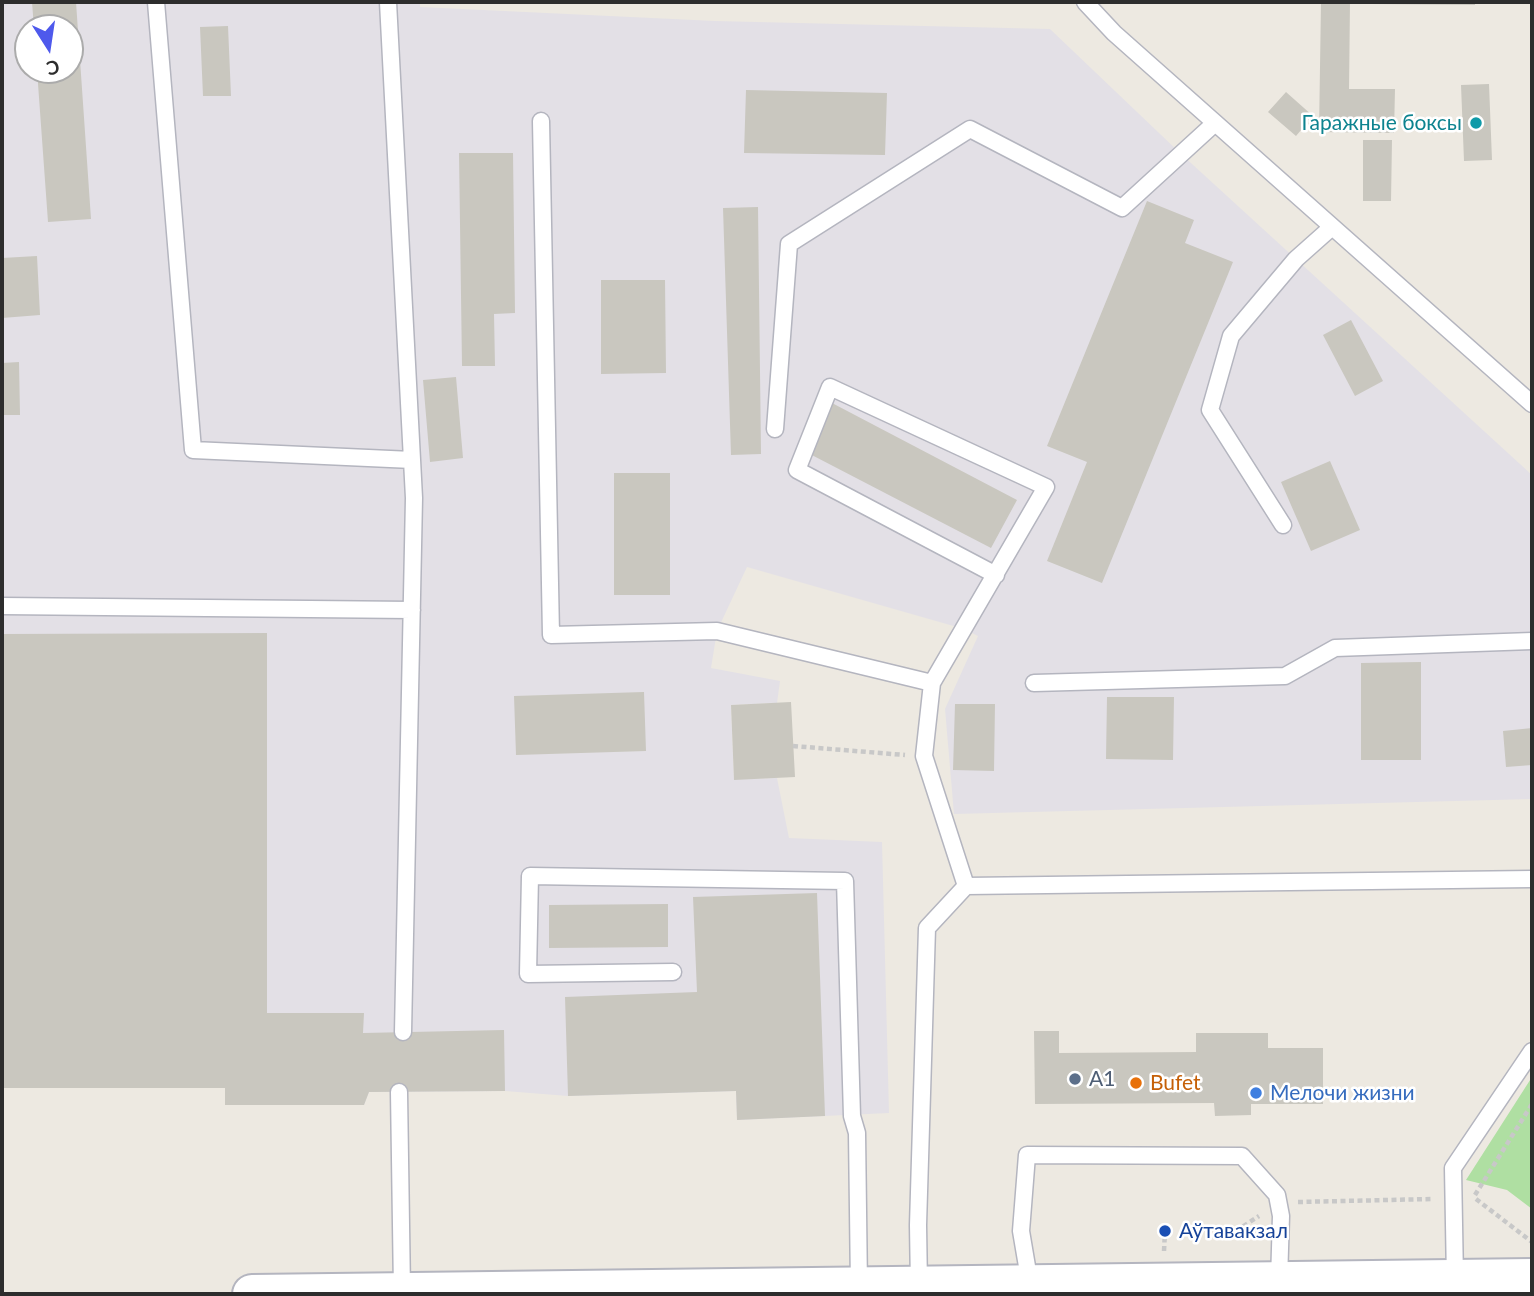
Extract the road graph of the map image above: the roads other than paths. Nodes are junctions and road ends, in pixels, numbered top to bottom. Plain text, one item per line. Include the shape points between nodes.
1 (156, 2) edge
2 (388, 2) edge
3 (1085, 2) edge
4 (541, 121) dead end
5 (1215, 123) junction
6 (1332, 227) junction
7 (1532, 404) edge
8 (775, 429) dead end
9 (412, 460) junction
10 (1283, 525) dead end
11 (996, 575) junction
12 (2, 606) edge
13 (412, 610) junction
14 (1532, 641) edge
15 (932, 683) junction
16 (1034, 683) dead end
17 (1532, 878) edge
18 (966, 886) junction
19 (673, 972) dead end
20 (403, 1032) dead end
21 (1532, 1051) edge
22 (399, 1092) dead end
23 (1532, 1278) edge
24 (1455, 1280) junction
25 (1279, 1281) junction
26 (1030, 1285) junction
27 (919, 1287) junction
28 (859, 1288) junction
29 (1133, 1289) edge
30 (402, 1291) junction
31 (769, 1291) edge
32 (637, 1292) edge
33 (252, 1294) edge

1 - 9 lane via 193,450
2 - 9 lane
3 - 5 lane
4 - 15 lane via 551,635 717,631
5 - 6 lane
5 - 8 lane via 1122,208 970,129 789,244
6 - 7 lane
6 - 10 lane via 1296,259 1231,336 1210,410
9 - 13 lane
11 - 11 lane via 1046,487 830,387 797,470
11 - 15 lane
12 - 13 lane
13 - 20 lane
14 - 16 lane via 1335,648 1285,676
15 - 18 lane via 924,756
17 - 18 lane
18 - 27 lane via 926,928
19 - 28 lane via 528,974 530,876 845,881
21 - 24 lane via 1453,1168
22 - 30 lane
23 - 24 main road
24 - 25 main road
25 - 26 lane via 1277,1195 1242,1156 1027,1154 1021,1231
25 - 29 main road
26 - 27 main road
26 - 29 main road
27 - 28 main road
28 - 31 main road
30 - 32 main road
30 - 33 main road
31 - 32 main road

